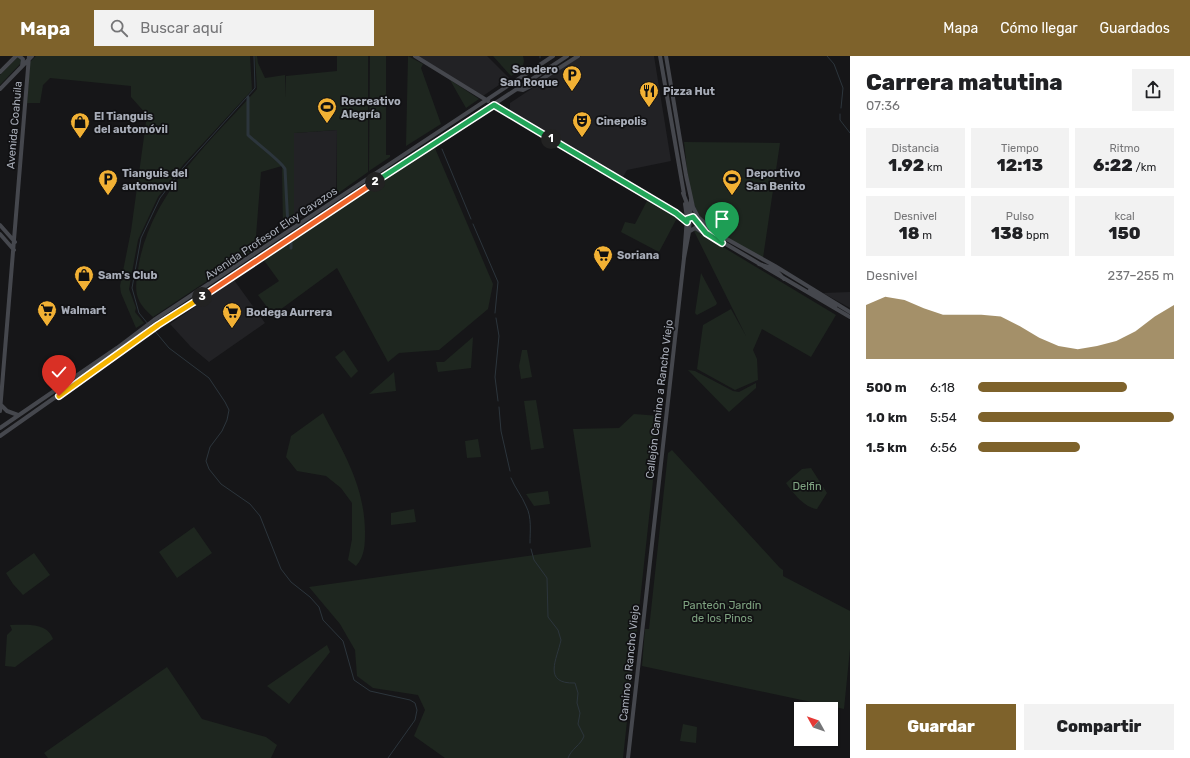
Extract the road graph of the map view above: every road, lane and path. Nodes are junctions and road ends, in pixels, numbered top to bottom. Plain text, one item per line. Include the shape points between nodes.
1 (16, 56) edge
2 (19, 56) edge
3 (415, 56) edge
4 (553, 56) edge
5 (567, 56) edge
6 (578, 56) edge
7 (660, 56) edge
8 (30, 57) edge
9 (666, 57) edge
10 (558, 62) junction
11 (565, 64) junction
12 (22, 66) junction
13 (536, 67) junction
14 (0, 72) edge
15 (528, 81) junction
16 (666, 88) junction
17 (0, 89) edge
18 (517, 89) junction
19 (673, 98) junction
20 (488, 101) junction
21 (494, 105) junction
22 (670, 112) junction
23 (679, 167) junction
24 (688, 183) junction
25 (358, 186) junction
26 (346, 194) junction
27 (354, 196) junction
28 (691, 199) junction
29 (341, 204) junction
30 (676, 213) junction
31 (690, 217) junction
32 (0, 225) edge
33 (709, 228) junction
34 (689, 232) junction
35 (706, 233) junction
36 (0, 234) edge
37 (15, 242) junction
38 (14, 250) junction
39 (684, 258) junction
40 (241, 263) junction
41 (756, 264) junction
42 (773, 266) junction
43 (226, 273) junction
44 (237, 274) junction
45 (785, 280) junction
46 (805, 285) junction
47 (850, 312) edge
48 (848, 316) edge
49 (59, 388) junction
50 (50, 403) junction
51 (1, 405) edge
52 (32, 406) junction
53 (0, 411) edge
54 (19, 415) junction
55 (0, 428) edge
56 (0, 436) edge
57 (648, 569) joint
58 (628, 758) edge

1 - 14 main road
2 - 12 main road via 24,60
3 - 20 main road
4 - 13 main road, Avenida Profesor Eloy Cavazos
5 - 10 main road, Avenida Profesor Eloy Cavazos
6 - 11 main road
7 - 16 main road
8 - 12 main road
8 - 37 main road, Avenida Coahuila
9 - 19 main road
10 - 11 main road
10 - 15 main road, Avenida Profesor Eloy Cavazos
11 - 18 main road via 531,86 523,90
12 - 17 main road
13 - 15 main road via 536,72
13 - 20 main road, Avenida Profesor Eloy Cavazos
15 - 18 main road, Avenida Profesor Eloy Cavazos
16 - 19 main road
16 - 22 main road
18 - 21 main road, Avenida Profesor Eloy Cavazos
19 - 22 main road
19 - 24 main road
20 - 25 main road, Avenida Profesor Eloy Cavazos
21 - 27 main road, Avenida Profesor Eloy Cavazos
21 - 30 main road
22 - 23 main road
23 - 24 main road
23 - 31 main road
24 - 28 main road
25 - 26 main road, Avenida Profesor Eloy Cavazos
25 - 27 main road via 352,193
26 - 29 main road via 348,197
26 - 40 main road, Avenida Profesor Eloy Cavazos
27 - 29 main road, Avenida Profesor Eloy Cavazos
28 - 31 main road
28 - 33 main road via 696,212
29 - 44 main road, Avenida Profesor Eloy Cavazos
30 - 31 main road
30 - 31 main road
31 - 33 main road via 696,218 703,226
31 - 34 main road, Callejón Camino a Rancho Viejo
31 - 35 main road
31 - 39 main road
32 - 37 main road
33 - 42 main road
34 - 35 main road via 695,228
34 - 39 main road, Callejón Camino a Rancho Viejo
35 - 41 main road
36 - 38 main road
37 - 38 main road, Avenida Coahuila
38 - 51 main road, Avenida Coahuila
39 - 57 main road, Callejón Camino a Rancho Viejo
40 - 43 main road, Avenida Profesor Eloy Cavazos
40 - 44 main road
41 - 42 main road
41 - 45 main road
42 - 45 main road
42 - 46 main road
43 - 44 main road
43 - 49 main road, Avenida Profesor Eloy Cavazos via 154,320
44 - 50 main road, Avenida Profesor Eloy Cavazos via 144,334
45 - 48 main road
46 - 47 main road
46 - 48 main road via 815,295
49 - 50 main road via 53,394
49 - 52 main road, Avenida Profesor Eloy Cavazos
50 - 52 main road
50 - 56 main road, Avenida Profesor Eloy Cavazos
51 - 53 main road, Avenida Coahuila
51 - 54 main road via 7,411
52 - 54 main road, Avenida Profesor Eloy Cavazos
54 - 55 main road, Avenida Profesor Eloy Cavazos
57 - 58 main road, Camino a Rancho Viejo

